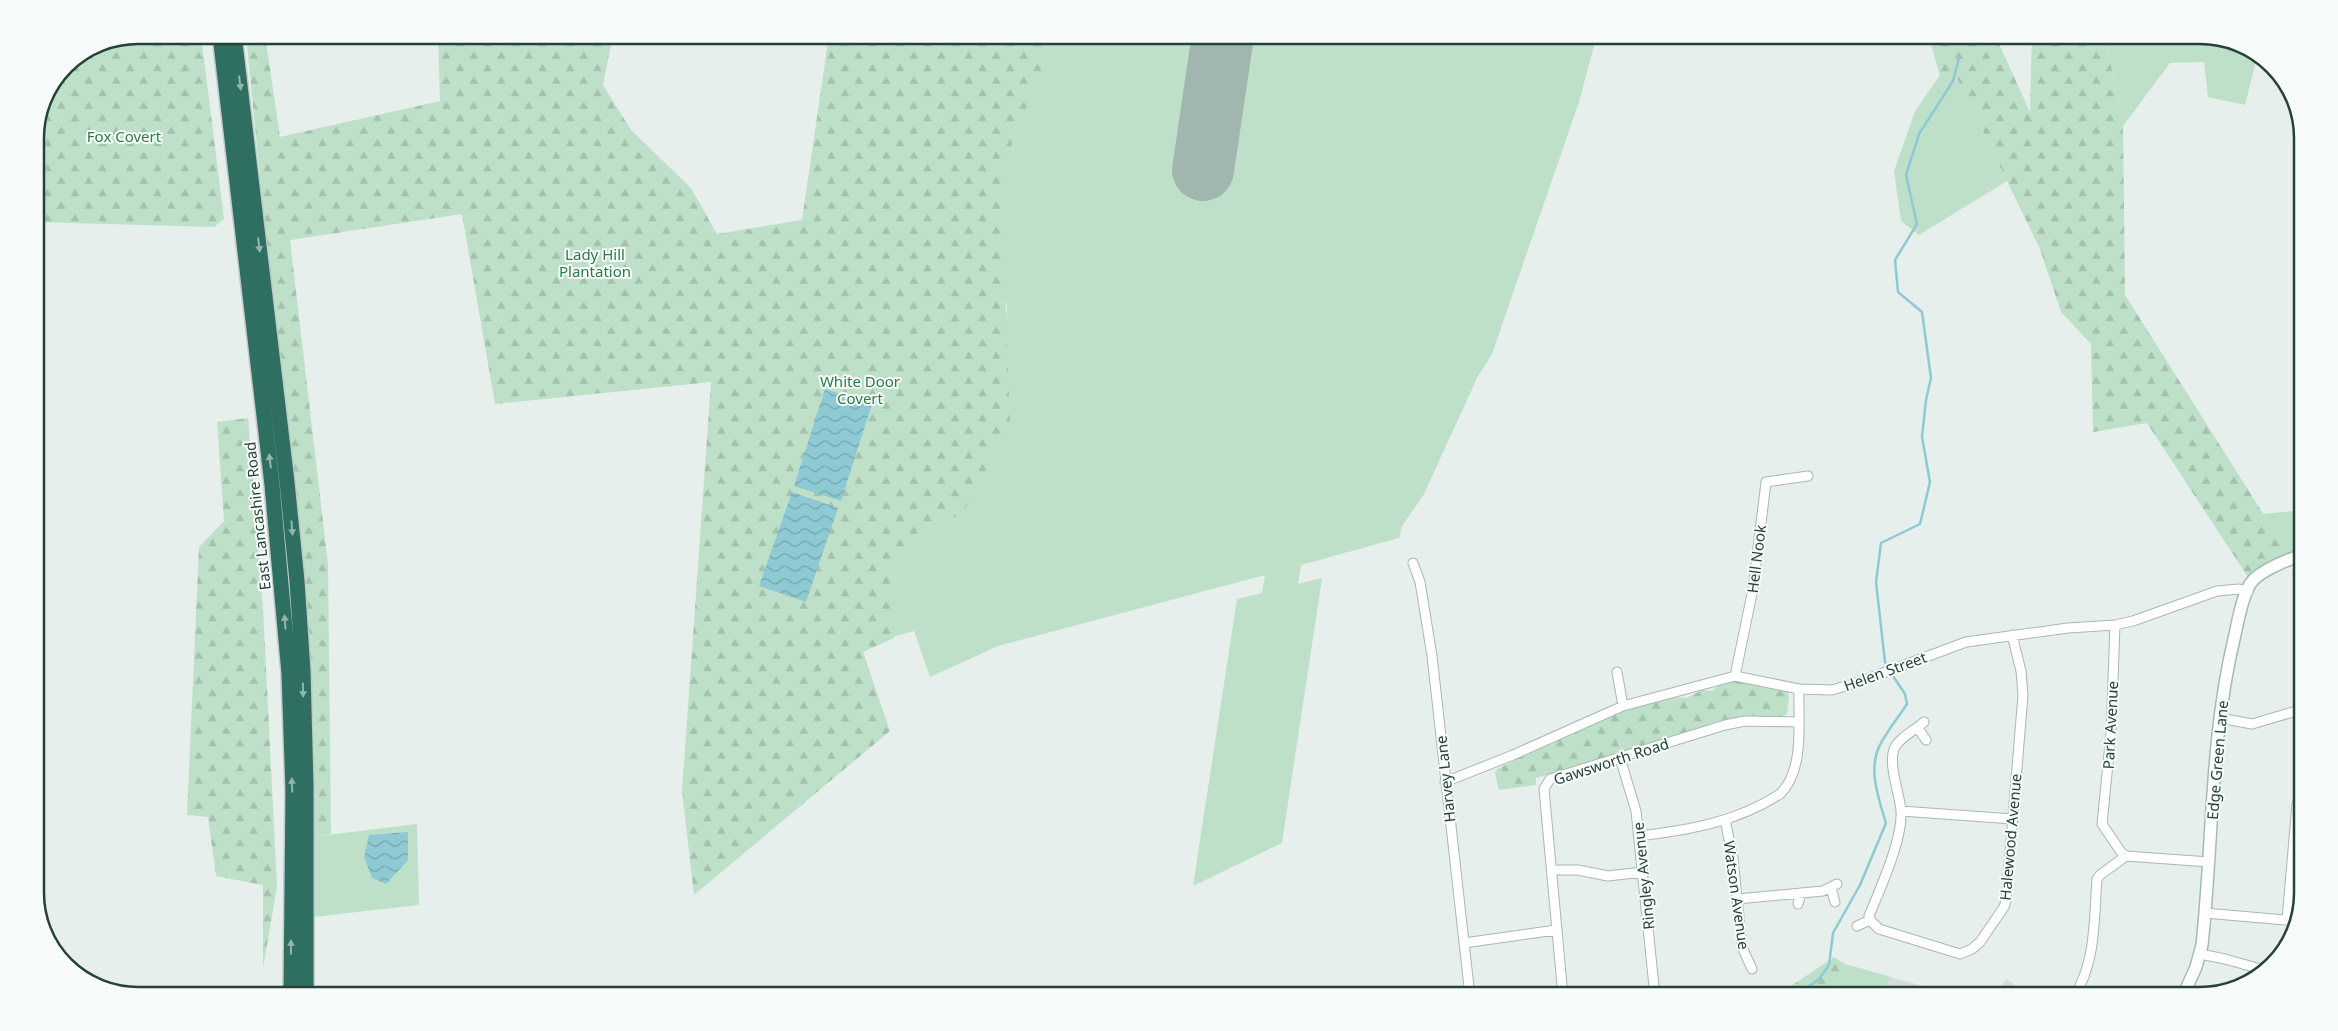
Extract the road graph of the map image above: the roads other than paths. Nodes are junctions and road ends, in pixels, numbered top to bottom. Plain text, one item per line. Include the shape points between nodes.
1 (221, 44) edge
2 (235, 44) edge
3 (1808, 476) dead end
4 (2294, 559) edge
5 (1413, 563) dead end
6 (2248, 592) junction
7 (2115, 625) junction
8 (2012, 635) junction
9 (1617, 672) dead end
10 (1735, 676) junction
11 (1799, 690) junction
12 (1623, 706) junction
13 (2294, 712) edge
14 (2220, 718) junction
15 (1798, 722) junction
16 (1926, 740) dead end
17 (1620, 758) junction
18 (1445, 782) junction
19 (1901, 811) junction
20 (2013, 819) junction
21 (1725, 820) junction
22 (1639, 836) junction
23 (2294, 839) edge
24 (2126, 856) junction
25 (2209, 862) junction
26 (1552, 870) junction
27 (1643, 872) junction
28 (1806, 889) junction
29 (1737, 899) junction
30 (1835, 902) dead end
31 (1798, 904) dead end
32 (2205, 913) junction
33 (1870, 920) junction
34 (2287, 920) joint
35 (1857, 926) dead end
36 (1556, 930) junction
37 (1464, 943) junction
38 (2200, 954) junction
39 (2256, 968) edge
40 (1752, 969) dead end
41 (291, 987) edge
42 (306, 987) edge
43 (1469, 987) edge
44 (1562, 987) edge
45 (1654, 987) edge
46 (2080, 987) edge
47 (2187, 987) edge

41 -> 1 highway, East Lancashire Road via 293,791 289,673 272,485
2 -> 42 highway via 287,482 303,671
3 - 10 street, Hell Nook via 1766,482 1753,590
4 - 6 street, Edge Green Lane via 2256,579
5 - 18 street, Harvey Lane via 1420,582 1432,656
6 - 7 street, Helen Street via 2239,589 2217,592 2133,622
6 - 14 street, Edge Green Lane via 2230,654
7 - 8 street, Helen Street
7 - 24 street, Park Avenue via 2111,734 2102,824
8 - 11 street, Helen Street via 1966,642 1832,690
8 - 20 street, Halewood Avenue via 2023,695
9 - 12 street
10 - 11 street, Helen Street
10 - 12 street, Helen Street
11 - 15 street
12 - 18 street, Helen Street
13 - 14 street via 2252,724
14 - 25 street, Edge Green Lane
15 - 17 street, Gawsworth Road via 1745,721 1725,725
15 - 21 street via 1795,767 1788,787 1772,799
16 - 19 street via 1921,725 1895,747 1893,757
17 - 22 street, Ringley Avenue via 1636,811
17 - 26 street, Gawsworth Road via 1550,779 1545,784
18 - 37 street, Harvey Lane
19 - 20 street
19 - 33 street via 1896,847
20 - 33 street, Halewood Avenue via 2006,901 1972,950 1954,953 1879,929
21 - 22 street via 1695,829
21 - 29 street, Watson Avenue
22 - 27 street, Ringley Avenue
23 - 34 street
24 - 25 street
24 - 46 street via 2097,879 2090,955
25 - 32 street, Edge Green Lane
26 - 27 street via 1578,870 1608,876
26 - 36 street, Gawsworth Road
27 - 45 street, Ringley Avenue
28 - 29 street
28 - 30 street via 1834,886
28 - 31 street
29 - 40 street, Watson Avenue via 1742,947
32 - 34 street
32 - 38 street, Edge Green Lane
33 - 35 street
36 - 37 street
36 - 44 street, Gawsworth Road
37 - 43 street, Harvey Lane
38 - 39 street
38 - 47 street, Edge Green Lane

